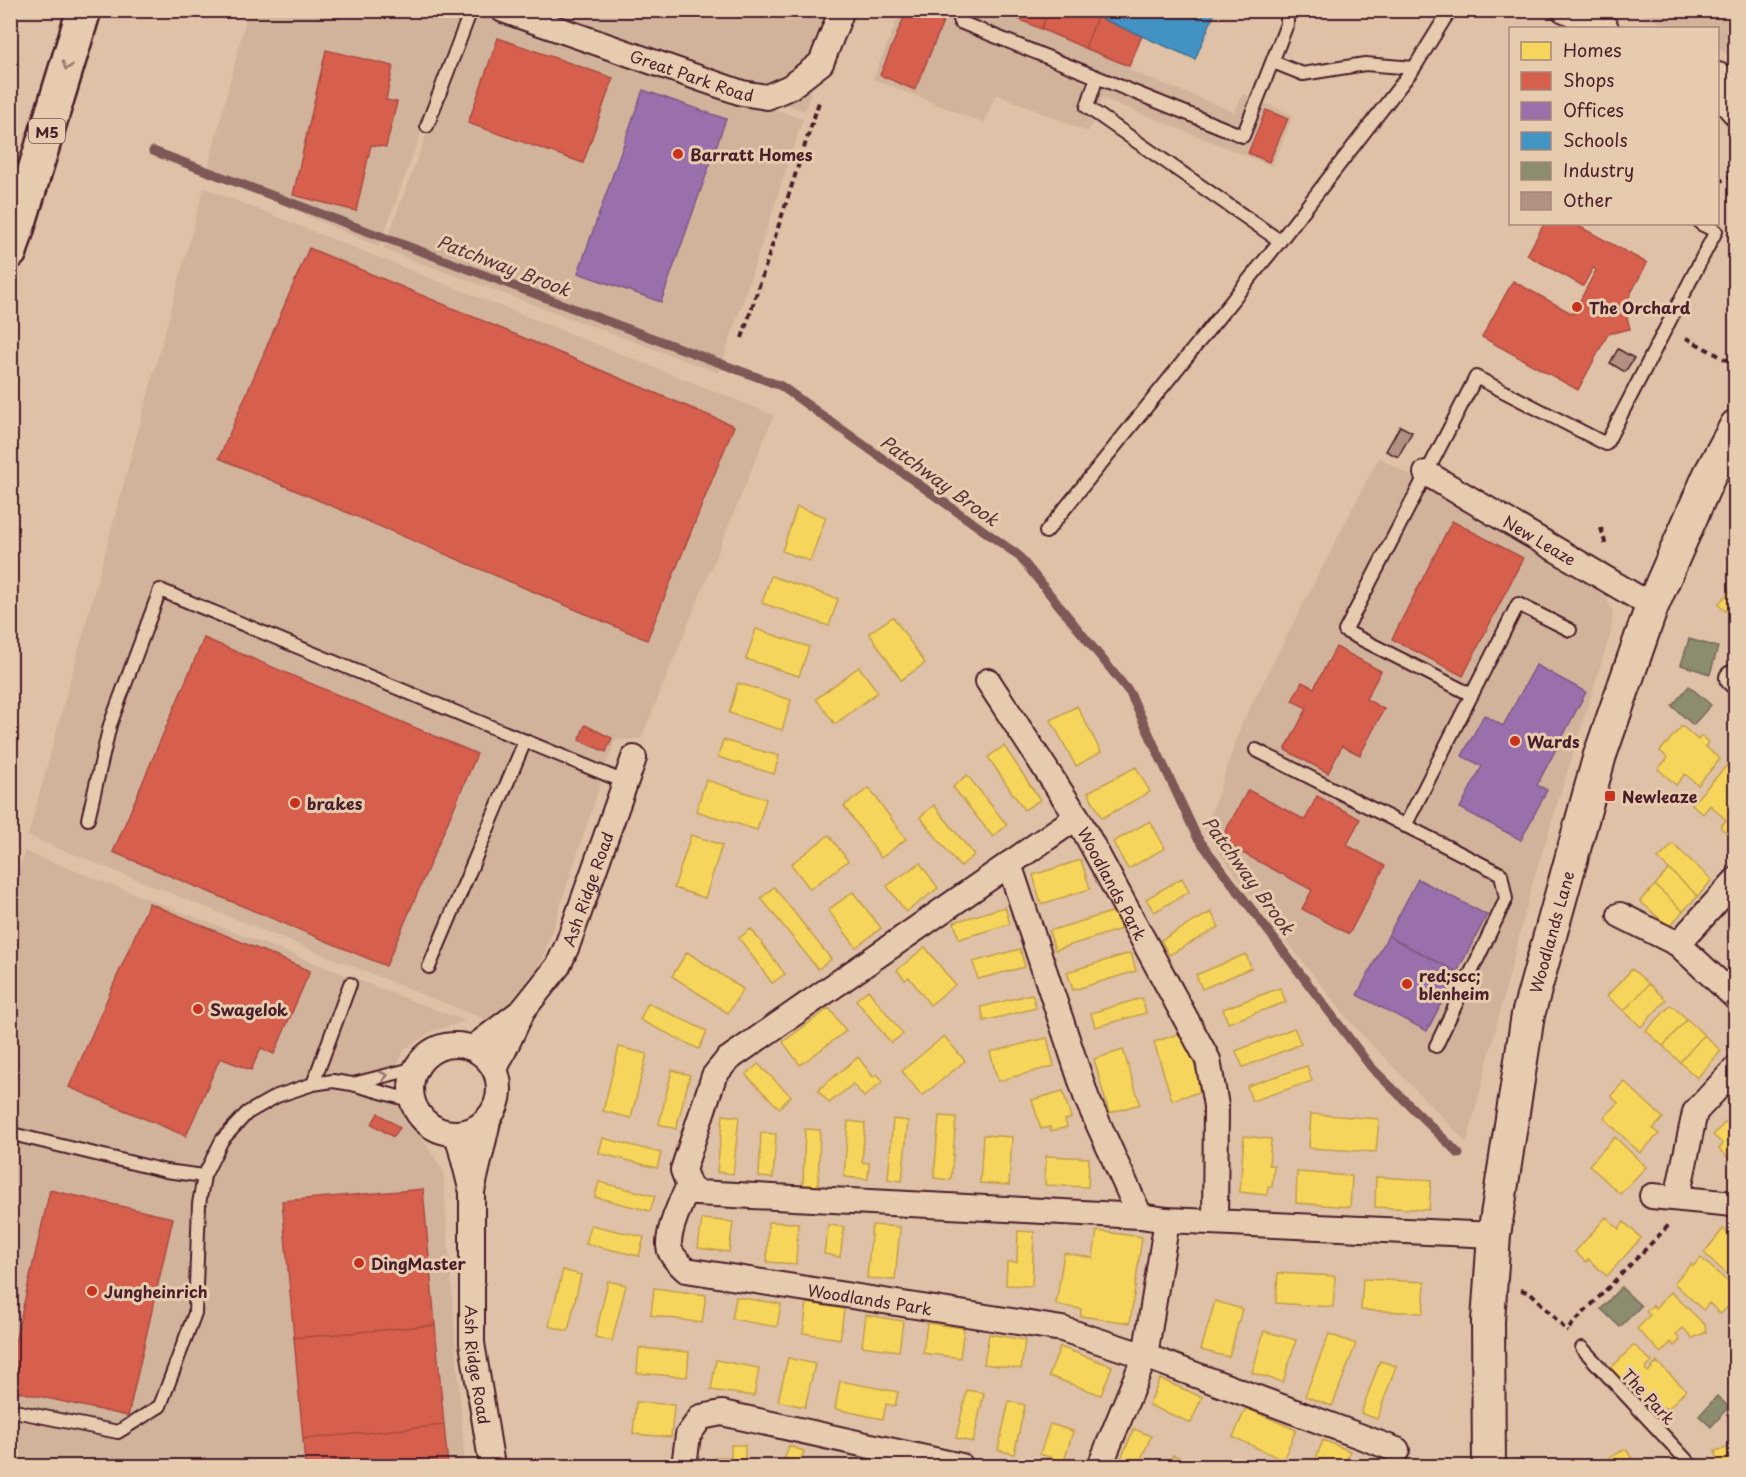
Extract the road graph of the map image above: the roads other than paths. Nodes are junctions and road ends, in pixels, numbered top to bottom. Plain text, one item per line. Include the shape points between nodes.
1 (84, 10) edge
2 (471, 10) edge
3 (502, 10) edge
4 (842, 10) edge
5 (1287, 10) edge
6 (1450, 10) edge
7 (1564, 10) edge
8 (960, 22) dead end
9 (1604, 27) edge
10 (1273, 62) junction
11 (1414, 68) junction
12 (1097, 77) junction
13 (1728, 82) edge
14 (1736, 114) edge
15 (426, 126) dead end
16 (1703, 225) edge
17 (1280, 241) junction
18 (10, 252) edge
19 (1736, 426) edge
20 (1426, 473) junction
21 (1046, 532) dead end
22 (1652, 606) junction
23 (1570, 630) dead end
24 (988, 681) dead end
25 (1472, 695) junction
26 (525, 741) junction
27 (1256, 750) dead end
28 (634, 758) dead end
29 (627, 783) junction
30 (1077, 817) junction
31 (88, 819) dead end
32 (1405, 826) junction
33 (1009, 864) junction
34 (1736, 880) edge
35 (1620, 915) dead end
36 (1678, 944) junction
37 (429, 967) dead end
38 (350, 984) dead end
39 (1736, 998) edge
40 (523, 1010) junction
41 (1436, 1046) dead end
42 (473, 1048) junction
43 (416, 1068) junction
44 (1736, 1068) edge
45 (495, 1069) junction
46 (313, 1084) junction
47 (352, 1084) junction
48 (413, 1101) junction
49 (489, 1117) junction
50 (457, 1133) junction
51 (12, 1134) edge
52 (204, 1176) junction
53 (689, 1186) junction
54 (472, 1191) junction
55 (1652, 1196) dead end
56 (1685, 1199) junction
57 (1736, 1207) edge
58 (1140, 1216) junction
59 (1167, 1220) junction
60 (1215, 1222) junction
61 (1494, 1235) junction
62 (1582, 1348) road end
63 (1145, 1356) junction
64 (10, 1410) edge
65 (1396, 1450) dead end
66 (492, 1467) edge
67 (684, 1467) edge
68 (961, 1467) edge
69 (1100, 1467) edge
70 (1489, 1467) edge
71 (1692, 1467) edge

1 -> 18 highway, M5
2 - 15 lane
3 - 4 street, Great Park Road via 742,93 767,97 790,87 821,63
5 - 10 lane via 1287,24
6 - 11 lane
7 - 9 street
8 - 12 lane
10 - 11 lane via 1303,74 1365,64
10 - 12 lane via 1242,136
11 - 17 lane
12 - 17 lane via 1087,107
13 - 14 street
16 - 20 lane via 1716,231 1606,444 1476,377
17 - 21 lane
19 - 22 street, Woodlands Lane via 1710,474
20 - 22 street, New Leaze
20 - 25 lane via 1346,631
22 - 61 street, Woodlands Lane via 1600,755 1528,1015
23 - 25 lane via 1518,604
24 - 30 street, Woodlands Park
25 - 32 lane
26 - 29 lane
26 - 31 lane via 160,590 110,725
26 - 37 lane
27 - 32 lane
28 - 29 street, Ash Ridge Road
29 - 40 street, Ash Ridge Road via 558,966
30 - 33 street, Woodlands Park
30 - 60 street, Woodlands Park via 1208,1060 1216,1106
32 - 41 lane via 1502,874 1506,899
33 - 53 street, Woodlands Park via 727,1060 714,1076 683,1170
33 - 58 street via 1087,1099
34 - 36 street
35 - 36 street
36 - 39 street
38 - 46 lane
40 - 42 street, Ash Ridge Road
40 - 45 street, Ash Ridge Road
42 - 43 street via 460,1045 435,1050
42 - 45 street
47 -> 43 lane
43 - 48 street
44 - 56 street via 1695,1112
45 - 49 street via 499,1094
46 - 47 lane
46 - 52 lane via 277,1096 247,1113 222,1140
47 - 48 lane
48 - 50 street via 429,1125
49 - 50 street via 480,1126
49 - 54 street, Ash Ridge Road
50 - 54 street, Ash Ridge Road
51 - 52 lane via 166,1171
52 - 64 lane via 199,1204 195,1313 160,1406 118,1432
53 - 58 street via 696,1193
53 - 63 street, Woodlands Park via 678,1206 669,1246 686,1270 1062,1329
54 - 66 street, Ash Ridge Road via 472,1343
55 - 56 street
56 - 57 street
58 - 59 street
59 - 60 street
59 - 63 street
60 - 61 street
61 - 70 street, Woodlands Lane via 1488,1321
62 - 71 lane, The Park
63 - 65 street, Woodlands Park
63 - 69 street
67 - 68 street via 688,1434 701,1417 722,1413

